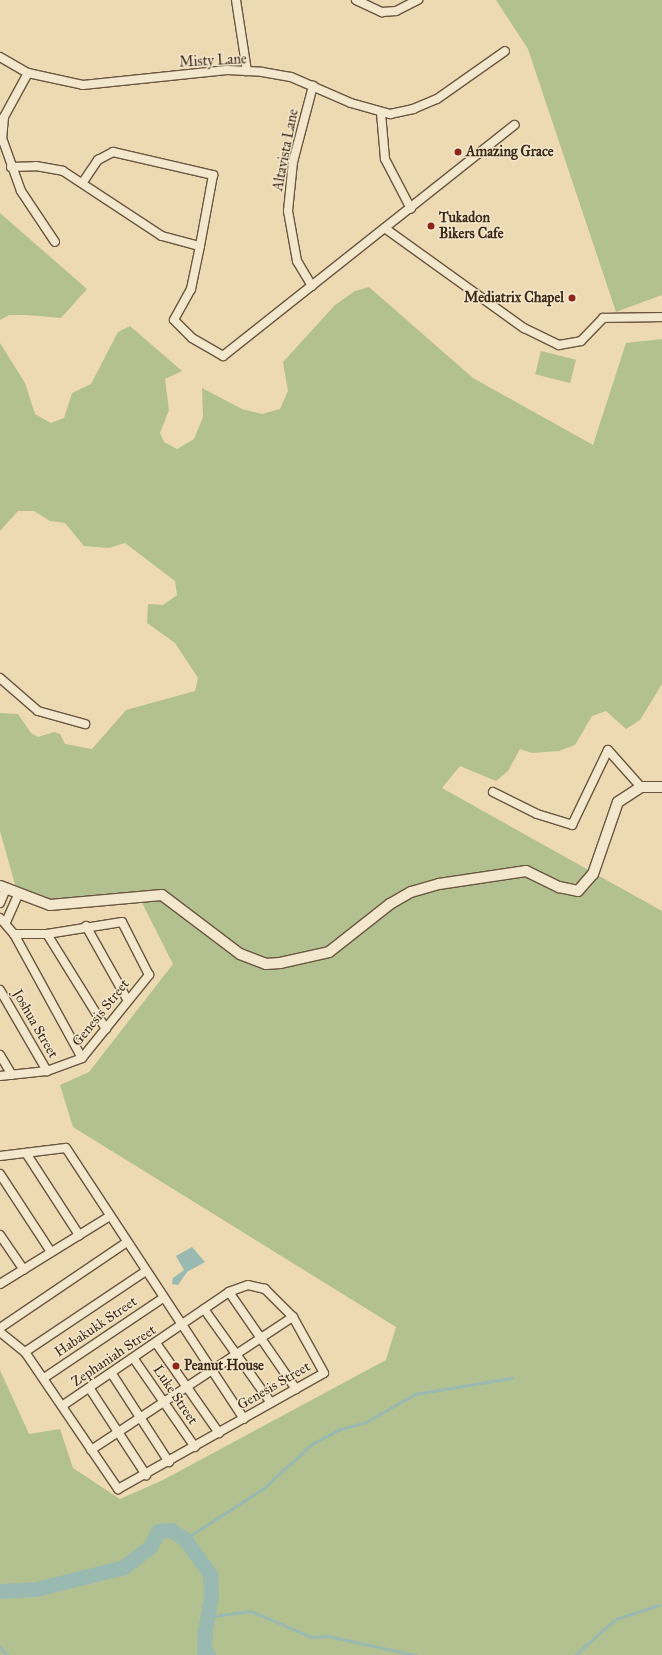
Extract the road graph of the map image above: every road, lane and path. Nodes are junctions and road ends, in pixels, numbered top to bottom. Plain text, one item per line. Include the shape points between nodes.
1 (236, 0) edge
2 (356, 0) edge
3 (418, 0) edge
4 (505, 51) dead end
5 (0, 57) edge
6 (247, 71) junction
7 (28, 73) junction
8 (313, 86) junction
9 (380, 113) junction
10 (514, 125) dead end
11 (11, 167) junction
12 (83, 182) junction
13 (411, 209) junction
14 (386, 229) junction
15 (55, 242) dead end
16 (200, 246) junction
17 (312, 286) junction
18 (662, 317) edge
19 (0, 678) edge
20 (85, 724) dead end
21 (641, 787) junction
22 (662, 787) edge
23 (494, 792) dead end
24 (3, 888) edge
25 (18, 895) junction
26 (0, 903) edge
27 (3, 920) edge
28 (86, 926) junction
29 (14, 934) junction
30 (48, 934) junction
31 (0, 990) edge
32 (127, 998) junction
33 (106, 1029) junction
34 (0, 1055) edge
35 (82, 1058) junction
36 (48, 1071) junction
37 (12, 1075) junction
38 (0, 1076) edge
39 (26, 1153) junction
40 (0, 1156) edge
41 (0, 1174) edge
42 (110, 1216) junction
43 (0, 1235) edge
44 (80, 1235) junction
45 (127, 1242) junction
46 (51, 1252) junction
47 (24, 1270) junction
48 (146, 1271) junction
49 (0, 1284) edge
50 (229, 1292) junction
51 (163, 1298) junction
52 (204, 1309) junction
53 (293, 1317) junction
54 (180, 1326) junction
55 (0, 1328) edge
56 (0, 1332) edge
57 (261, 1338) junction
58 (156, 1343) junction
59 (25, 1352) junction
60 (237, 1354) junction
61 (134, 1359) junction
62 (211, 1371) junction
63 (112, 1374) junction
64 (44, 1378) junction
65 (187, 1387) junction
66 (90, 1389) junction
67 (296, 1389) junction
68 (164, 1402) junction
69 (271, 1403) junction
70 (62, 1406) junction
71 (140, 1418) junction
72 (244, 1418) junction
73 (118, 1432) junction
74 (219, 1433) junction
75 (195, 1447) junction
76 (91, 1450) junction
77 (169, 1462) junction
78 (146, 1475) junction

1 - 6 street
2 - 3 street via 382,12 396,11
4 - 9 street, Misty Lane via 426,105 401,112
5 - 7 street, Misty Lane
6 - 7 street, Misty Lane via 83,85
6 - 8 street, Misty Lane via 292,77
7 - 11 street via 2,125
8 - 9 street, Misty Lane
8 - 17 street, Altavista Lane via 293,162 288,211 297,260
9 - 13 street via 385,160
10 - 13 street
11 - 12 street via 49,167
11 - 15 street via 36,217
12 - 16 street via 162,236
12 - 16 street via 98,160 113,152 213,175
13 - 14 street
14 - 17 street
14 - 18 street via 544,340 559,345 577,343 603,318
16 - 17 street via 191,289 174,320 192,338 223,356
19 - 20 street via 38,711
21 - 22 street
21 - 23 street via 608,750 572,825 537,814
21 - 25 street via 618,802 595,869 584,888 566,890 526,871 439,884 411,892 390,904 329,952 280,962 266,964 240,954 162,895 50,905
24 - 25 street
24 - 26 street
25 - 27 street
27 - 29 street
28 - 30 street
28 - 32 street
28 - 32 street, Genesis Street via 122,922 149,975
29 - 30 street
29 - 35 street
30 - 33 street
31 - 36 street, Joshua Street
32 - 33 street, Genesis Street
33 - 35 street, Genesis Street
34 - 37 street
35 - 36 street, Genesis Street
36 - 37 street, Genesis Street
37 - 38 street, Genesis Street
39 - 40 street
39 - 42 street via 66,1148
39 - 44 street
41 - 46 street
42 - 44 street
42 - 45 street
43 - 47 street
44 - 46 street
45 - 48 street
45 - 55 street
46 - 47 street
47 - 49 street
48 - 51 street
48 - 59 street
50 - 52 street, Genesis Street
50 - 53 street, Genesis Street via 242,1286 260,1287
50 - 57 street
51 - 54 street
51 - 64 street, Habakukk Street
52 - 54 street, Genesis Street
52 - 60 street
53 - 57 street
53 - 67 street, Genesis Street via 324,1373
54 - 58 street, Zephaniah Street
54 - 62 street
56 - 59 street, Genesis Street
57 - 60 street
57 - 67 street
58 - 61 street, Zephaniah Street
58 - 65 street
59 - 64 street, Genesis Street
60 - 62 street
60 - 69 street
61 - 63 street, Zephaniah Street
61 - 68 street, Luke Street
62 - 65 street
62 - 72 street
63 - 66 street, Zephaniah Street
63 - 71 street
64 - 70 street, Genesis Street
65 - 68 street
65 - 74 street
66 - 70 street, Zephaniah Street
66 - 73 street
67 - 69 street, Genesis Street
68 - 71 street
68 - 75 street, Luke Street
69 - 72 street, Genesis Street
70 - 76 street, Genesis Street
71 - 73 street
71 - 77 street
72 - 74 street, Genesis Street
73 - 76 street
73 - 78 street
74 - 75 street, Genesis Street
75 - 77 street, Genesis Street
76 - 78 street, Genesis Street via 118,1489
77 - 78 street, Genesis Street

